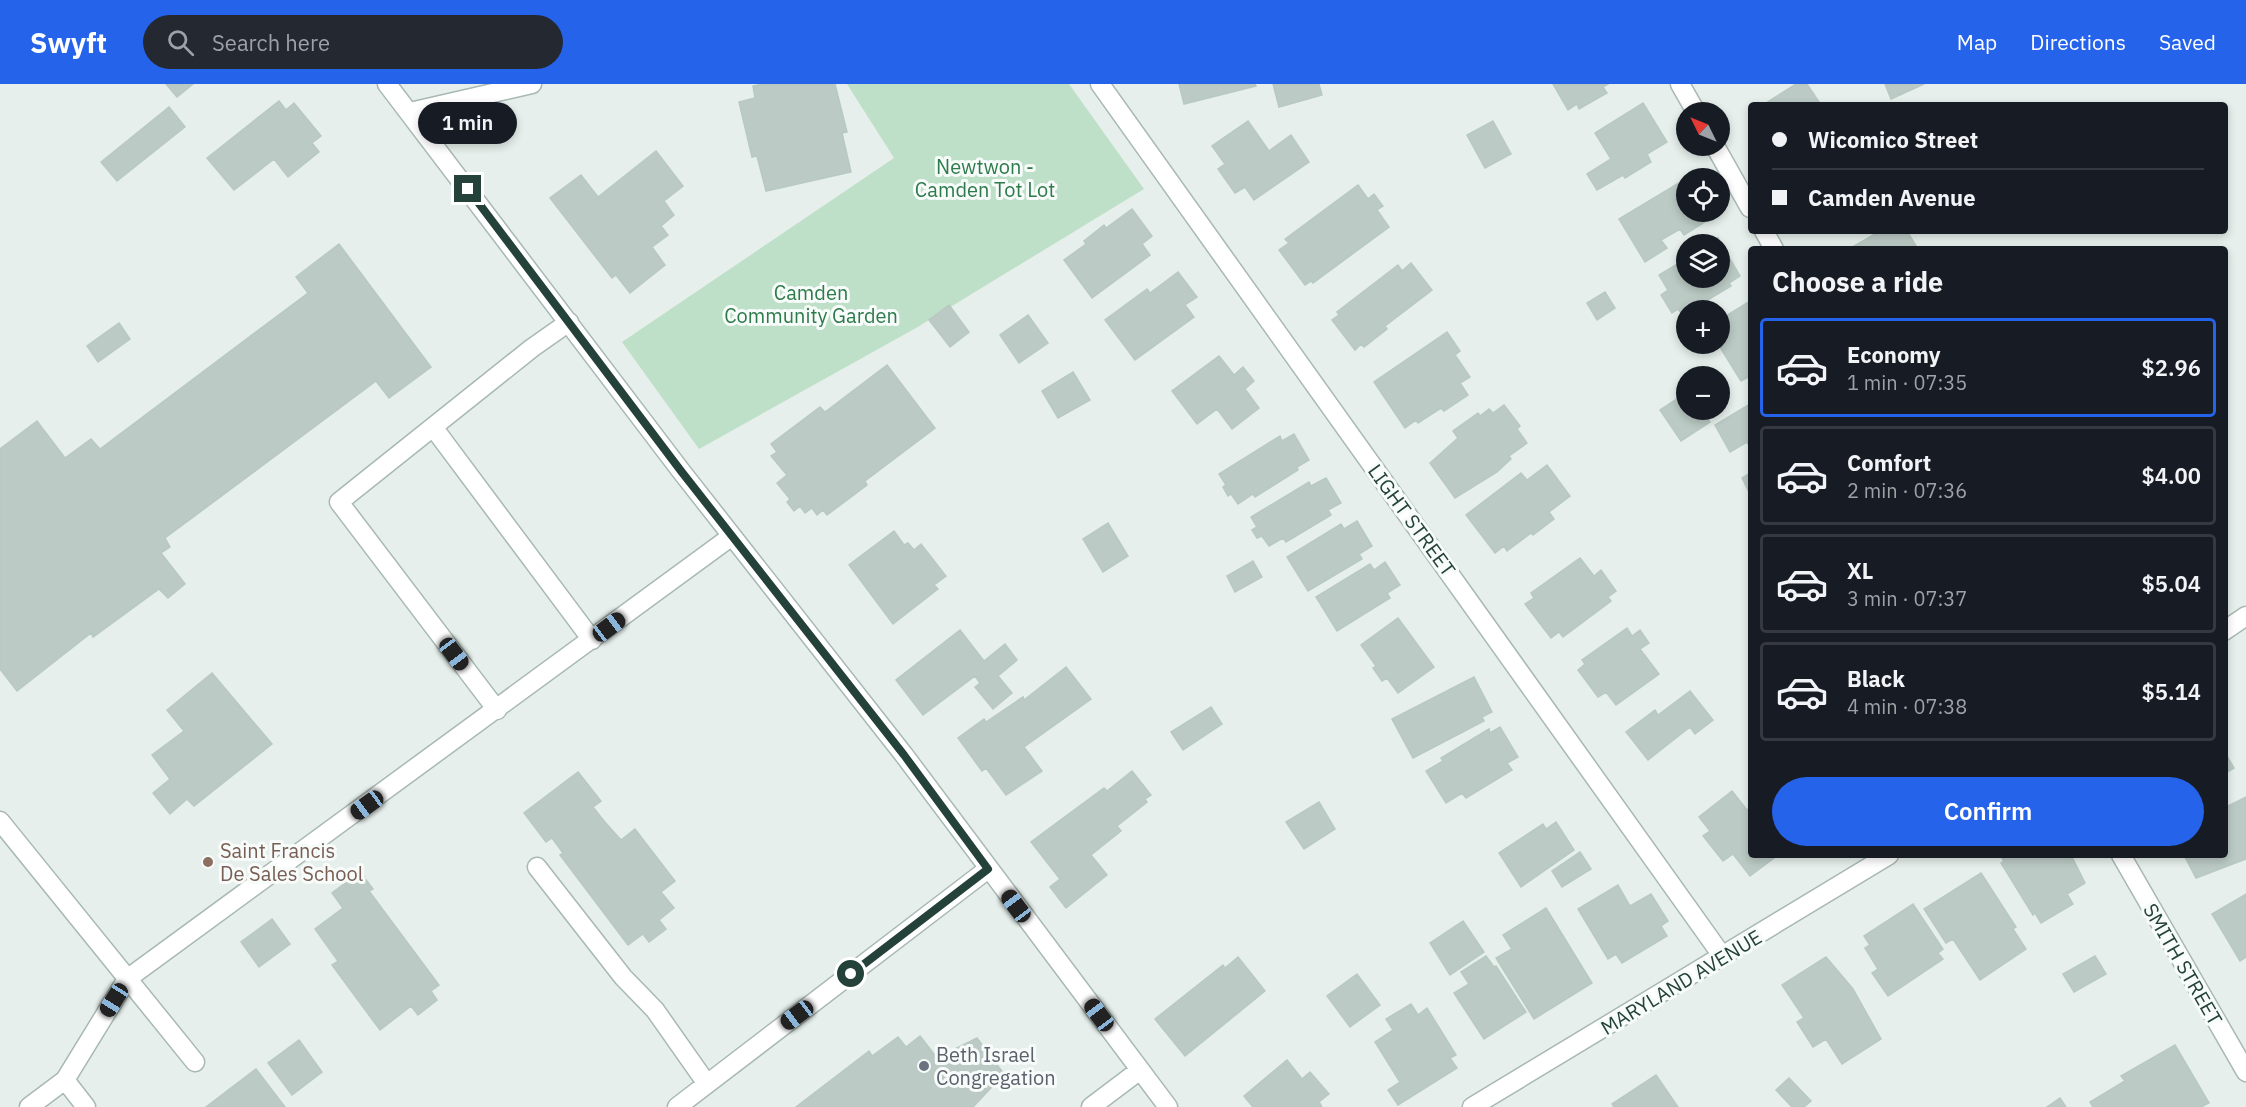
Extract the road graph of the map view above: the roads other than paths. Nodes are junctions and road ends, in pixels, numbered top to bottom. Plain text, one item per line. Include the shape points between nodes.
1 (387, 84) edge
2 (532, 84) edge
3 (1100, 84) edge
4 (1680, 84) edge
5 (1690, 102) edge
6 (410, 112) junction
7 (1721, 156) edge
8 (1748, 204) edge
9 (569, 322) junction
10 (434, 427) junction
11 (732, 536) junction
12 (2246, 616) edge
13 (2228, 628) edge
14 (592, 640) junction
15 (497, 710) junction
16 (0, 821) edge
17 (1883, 858) edge
18 (2123, 858) edge
19 (537, 867) dead end
20 (988, 869) junction
21 (1723, 957) junction
22 (127, 979) junction
23 (195, 1062) dead end
24 (1140, 1070) junction
25 (2246, 1072) edge
26 (65, 1080) junction
27 (707, 1084) junction
28 (29, 1107) edge
29 (86, 1107) edge
30 (677, 1107) edge
31 (1091, 1107) edge
32 (1168, 1107) edge
33 (1472, 1107) edge

1 - 6 street
2 - 6 street
3 - 21 street, LIGHT STREET
4 - 5 street
6 - 9 street
7 - 8 street
9 - 10 street
9 - 11 street
10 - 14 street
10 - 15 street via 339,502
11 - 14 street
11 - 20 street
12 - 13 street
14 - 15 street
15 - 22 street
16 - 22 street
17 - 21 street, MARYLAND AVENUE
18 - 25 street, SMITH STREET
19 - 27 street via 623,977 655,1010
20 - 24 street
20 - 27 street
21 - 33 street, MARYLAND AVENUE
22 - 23 street
22 - 26 street
24 - 31 street
24 - 32 street
26 - 28 street
26 - 29 street
27 - 30 street

